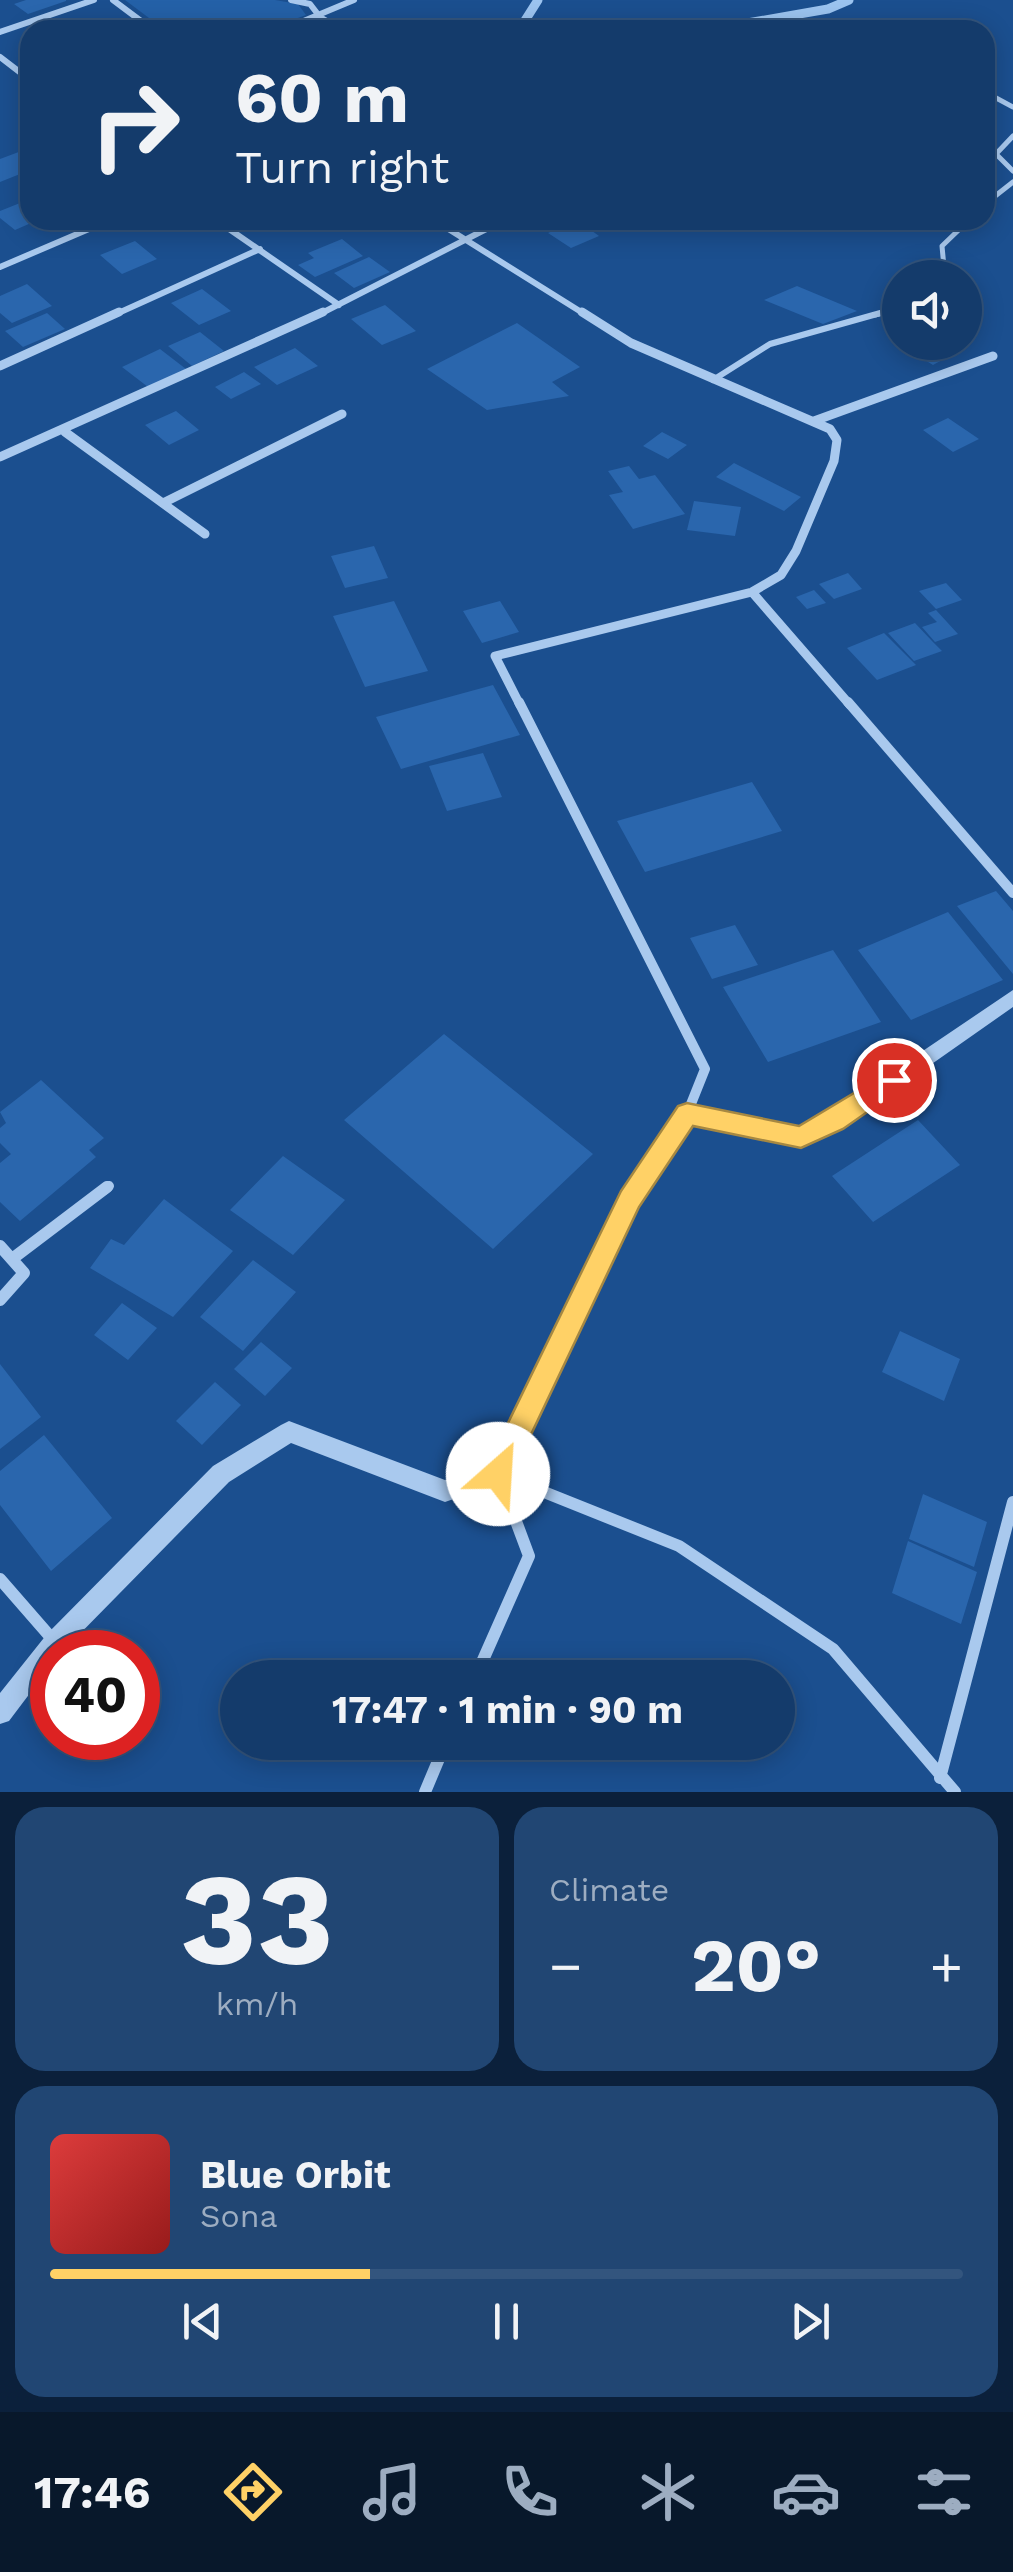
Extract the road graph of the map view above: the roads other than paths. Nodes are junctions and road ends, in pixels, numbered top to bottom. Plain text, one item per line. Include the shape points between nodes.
1 (94, 0) edge
2 (113, 0) edge
3 (291, 0) edge
4 (354, 0) edge
5 (320, 17) junction
6 (35, 20) edge
7 (140, 20) edge
8 (311, 20) edge
9 (325, 20) edge
10 (0, 57) edge
11 (20, 72) edge
12 (1013, 136) edge
13 (996, 154) joint
14 (1013, 171) edge
15 (87, 230) edge
16 (231, 230) edge
17 (449, 230) edge
18 (482, 230) edge
19 (959, 230) edge
20 (462, 239) junction
21 (260, 249) junction
22 (943, 260) edge
23 (0, 267) edge
24 (339, 305) junction
25 (882, 313) edge
26 (992, 356) dead end
27 (0, 366) edge
28 (713, 380) junction
29 (342, 414) dead end
30 (813, 422) junction
31 (65, 432) junction
32 (0, 457) edge
33 (163, 503) junction
34 (204, 534) dead end
35 (752, 592) junction
36 (1013, 893) edge
37 (1013, 996) edge
38 (687, 1114) junction
39 (109, 1186) dead end
40 (0, 1246) edge
41 (12, 1259) junction
42 (0, 1300) edge
43 (498, 1474) junction
44 (1013, 1502) edge
45 (0, 1579) edge
46 (45, 1630) edge
47 (67, 1630) edge
48 (483, 1660) edge
49 (30, 1674) edge
50 (0, 1712) edge
51 (438, 1760) edge
52 (940, 1778) junction
53 (425, 1792) edge
54 (955, 1792) edge

1 - 6 street
2 - 7 street
3 - 5 street via 310,4
4 - 5 street
5 - 8 street
5 - 9 street
10 - 11 street
12 - 13 lane
13 - 14 lane
15 - 23 street
16 - 21 street
17 - 20 street
18 - 20 street
19 - 22 lane via 942,246
20 - 24 street
20 - 28 street via 630,343
21 - 24 street
21 - 27 street
24 - 31 street
25 - 28 lane via 770,344
26 - 30 street
28 - 30 street
29 - 33 street
30 - 35 street via 837,440 834,461 796,552 780,575
31 - 32 street
31 - 33 street
33 - 34 street
35 - 36 street
35 - 38 street via 495,656 705,1069
37 - 38 street via 801,1137
38 - 43 street via 630,1199
39 - 41 street
40 - 41 street
41 - 42 street via 24,1273
43 - 47 street via 445,1492 288,1432 221,1474
43 - 48 street via 528,1556
43 - 52 street via 678,1546 833,1649
44 - 52 street
45 - 46 street
49 - 50 street
51 - 53 street
52 - 54 street

